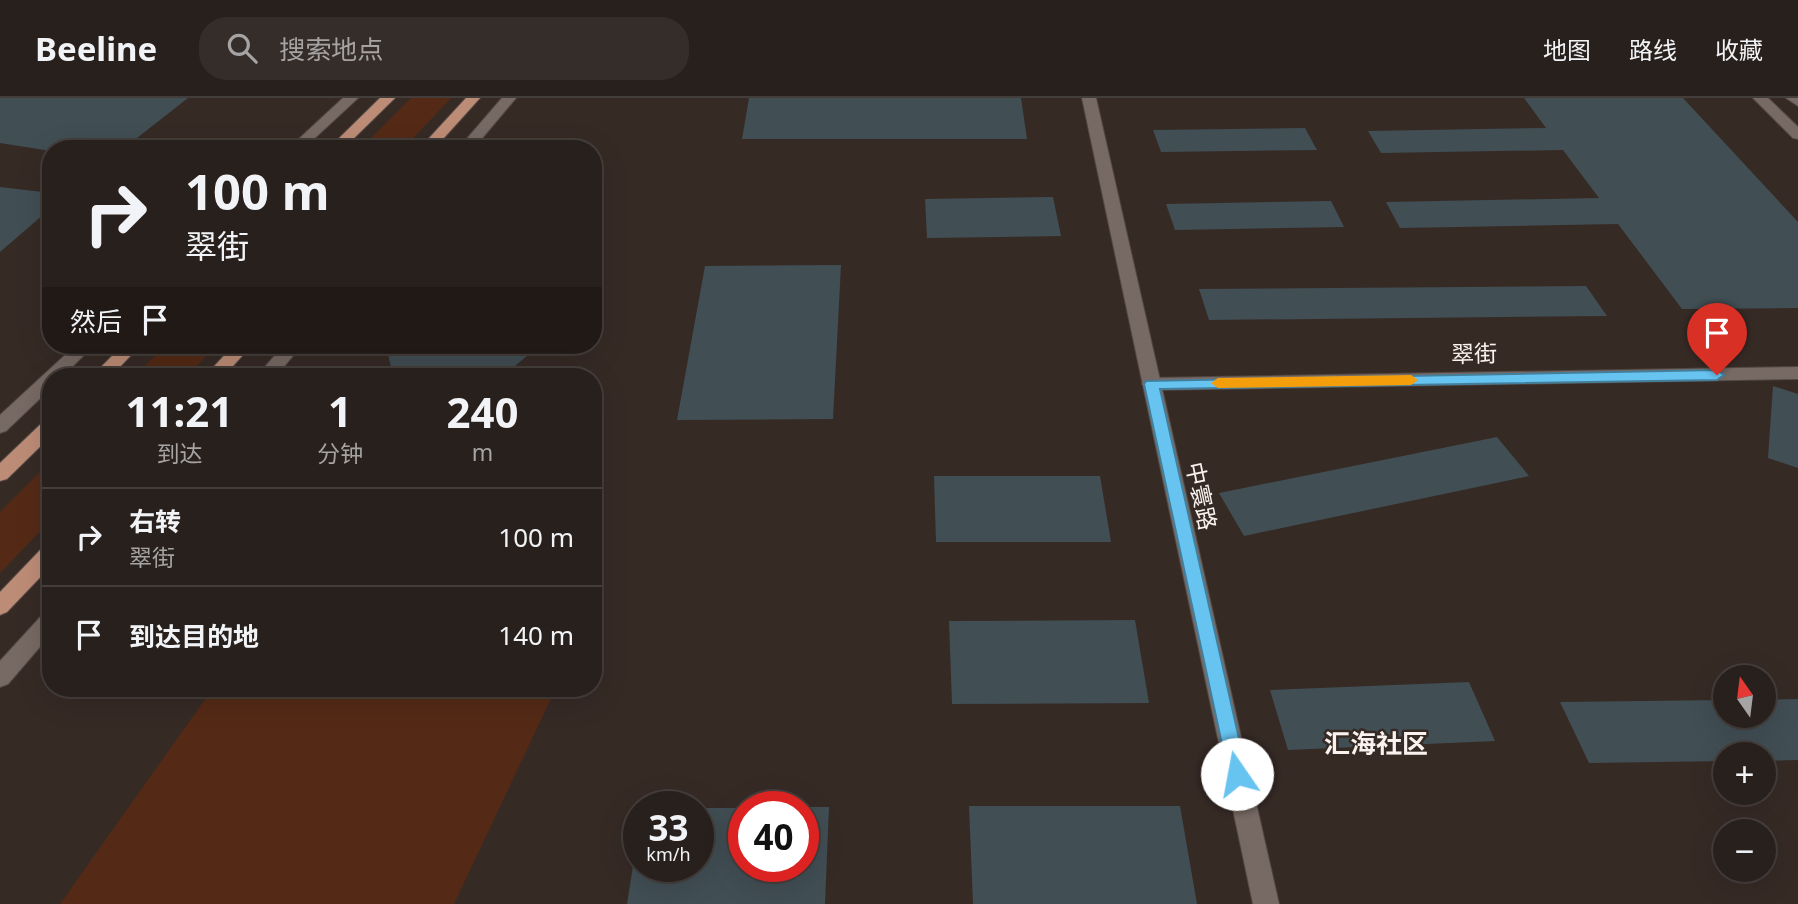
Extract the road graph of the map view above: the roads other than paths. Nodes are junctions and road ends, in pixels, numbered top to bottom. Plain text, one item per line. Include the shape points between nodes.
1 (351, 98) edge
2 (387, 98) edge
3 (473, 98) edge
4 (509, 98) edge
5 (1088, 98) edge
6 (1760, 98) edge
7 (1793, 98) edge
8 (1798, 102) edge
9 (1798, 135) edge
10 (305, 140) edge
11 (344, 140) edge
12 (434, 140) edge
13 (473, 140) edge
14 (76, 354) edge
15 (124, 354) edge
16 (235, 354) edge
17 (286, 354) edge
18 (62, 368) edge
19 (109, 368) edge
20 (222, 368) edge
21 (273, 368) edge
22 (1798, 373) edge
23 (1151, 384) junction
24 (42, 386) edge
25 (0, 426) edge
26 (42, 434) edge
27 (0, 474) edge
28 (42, 562) edge
29 (0, 606) edge
30 (42, 630) edge
31 (0, 677) edge
32 (1266, 904) edge

1 - 10 street
2 - 11 main road
3 - 12 main road
4 - 13 street
5 - 23 street, 中寰路
6 - 9 street
7 - 8 street
14 - 18 street
15 - 19 main road
16 - 20 main road
17 - 21 street
22 - 23 street, 翠街
23 - 32 street, 中寰路
24 - 25 street
26 - 27 main road
28 - 29 main road
30 - 31 street

